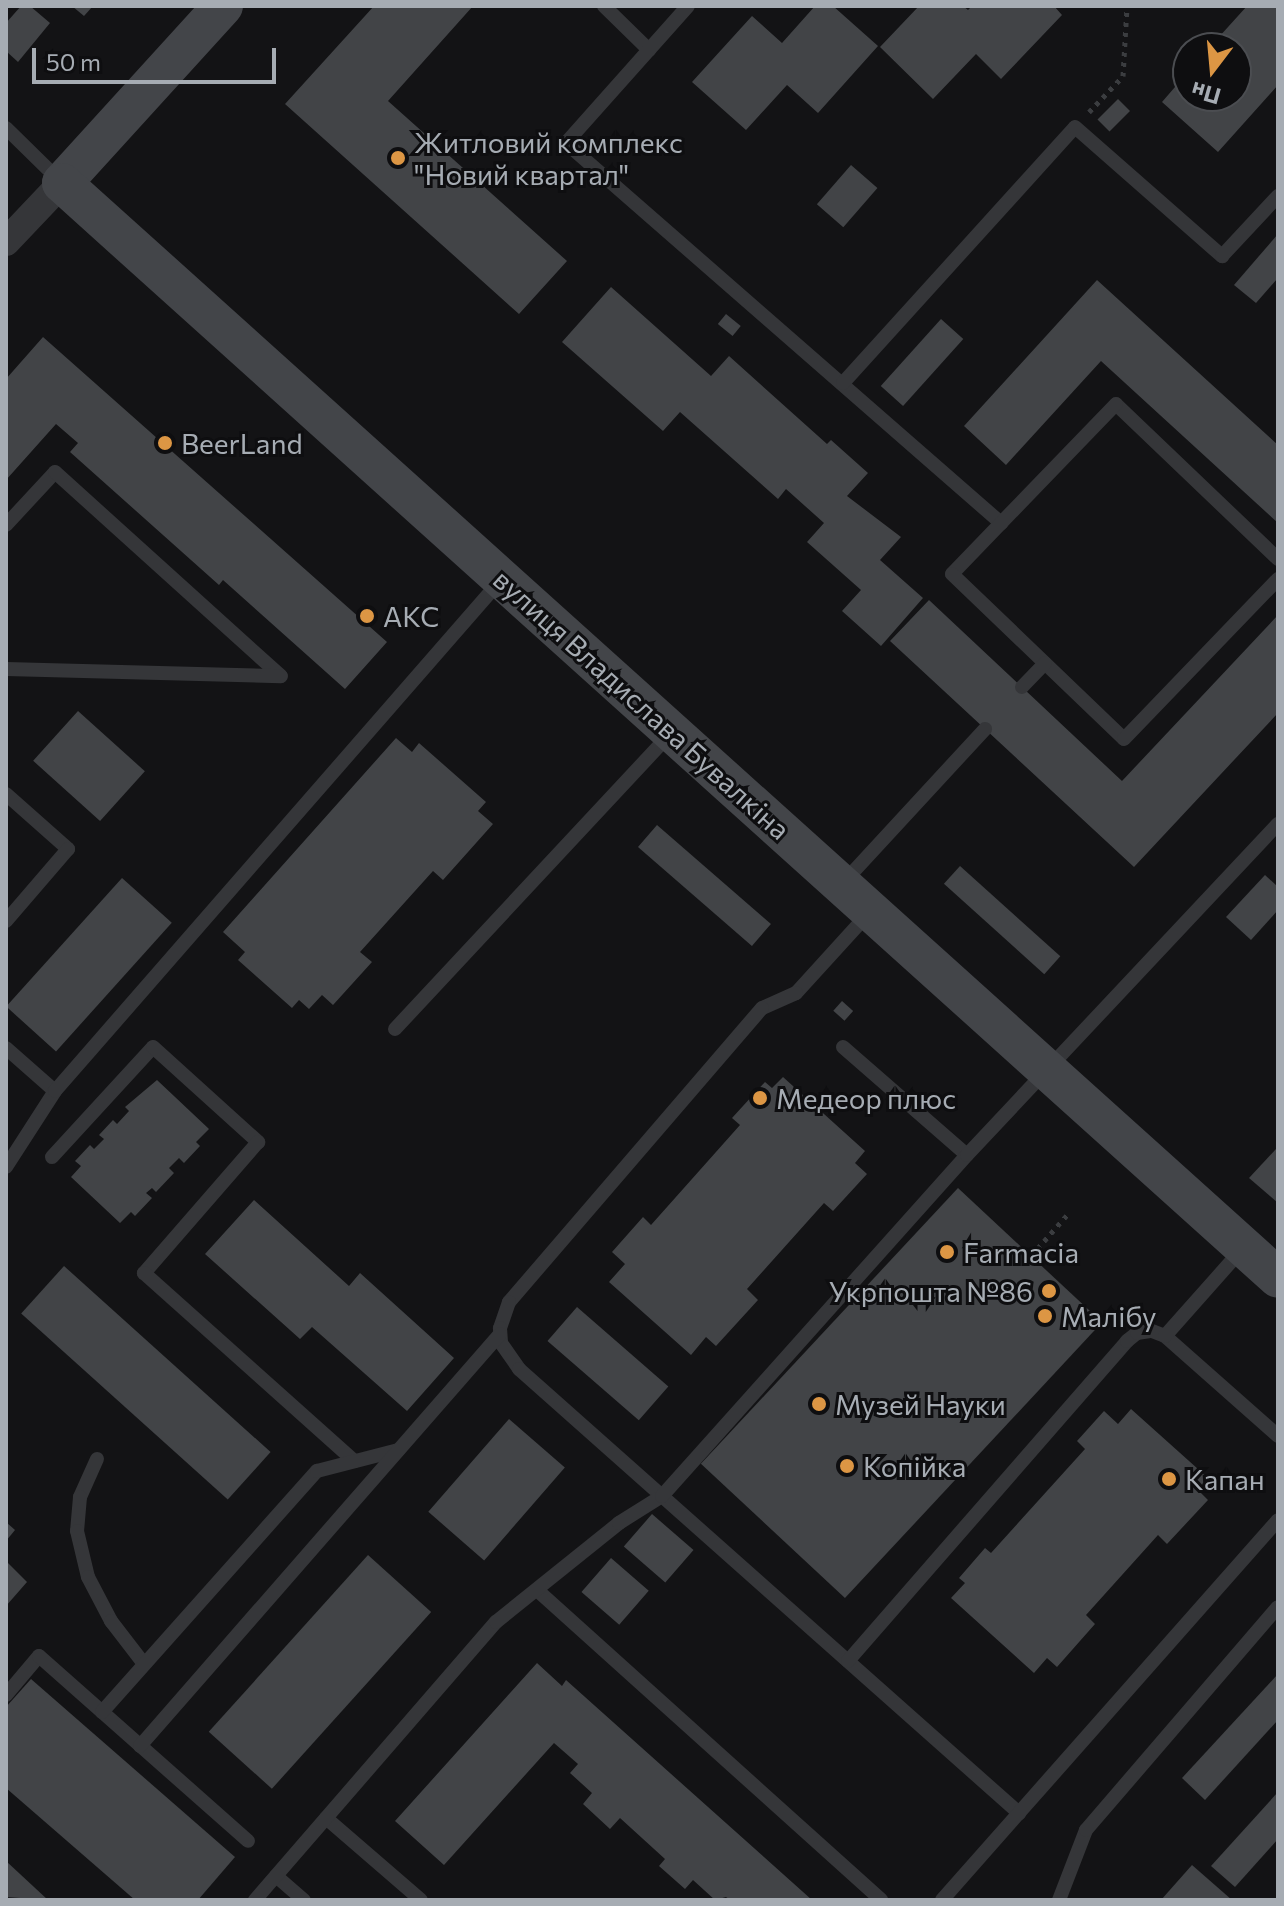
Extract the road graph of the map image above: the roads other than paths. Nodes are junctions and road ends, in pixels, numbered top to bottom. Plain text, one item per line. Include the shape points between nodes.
1 (223, 6) edge
2 (604, 6) edge
3 (688, 6) edge
4 (649, 50) junction
5 (6, 128) edge
6 (62, 183) junction
7 (1278, 196) edge
8 (6, 242) edge
9 (843, 383) junction
10 (1001, 523) junction
11 (6, 525) edge
12 (1278, 559) edge
13 (503, 578) junction
14 (1278, 579) edge
15 (1045, 663) junction
16 (6, 669) edge
17 (1022, 687) dead end
18 (985, 729) dead end
19 (672, 732) junction
20 (6, 794) edge
21 (1278, 824) edge
22 (842, 884) junction
23 (871, 911) junction
24 (6, 921) edge
25 (395, 1029) dead end
26 (843, 1047) dead end
27 (6, 1048) edge
28 (1047, 1070) junction
29 (55, 1091) junction
30 (967, 1155) junction
31 (52, 1157) dead end
32 (6, 1167) edge
33 (1244, 1247) junction
34 (1278, 1278) edge
35 (500, 1334) junction
36 (1165, 1336) junction
37 (1278, 1436) edge
38 (399, 1450) junction
39 (97, 1459) dead end
40 (354, 1461) junction
41 (662, 1496) junction
42 (1278, 1520) edge
43 (537, 1590) junction
44 (1278, 1607) edge
45 (848, 1661) junction
46 (144, 1664) junction
47 (6, 1695) edge
48 (102, 1712) junction
49 (140, 1746) junction
50 (1019, 1813) junction
51 (326, 1818) junction
52 (248, 1841) dead end
53 (276, 1876) junction
54 (255, 1900) edge
55 (304, 1900) edge
56 (421, 1900) edge
57 (881, 1900) edge
58 (942, 1900) edge
59 (1059, 1900) edge

1 - 6 street
2 - 4 lane
3 - 4 lane
4 - 9 lane via 566,143
5 - 6 lane, вулиця Владислава Бувалкіна
6 - 8 street
6 - 13 street, вулиця Владислава Бувалкіна
7 - 9 lane via 1222,256 1075,127
9 - 10 lane
10 - 12 lane via 1116,404
10 - 15 lane via 952,574
11 - 16 lane via 55,472 281,676
13 - 19 street, вулиця Владислава Бувалкіна
13 - 29 lane
14 - 15 lane via 1124,739
15 - 17 lane
18 - 22 lane
19 - 22 street, вулиця Владислава Бувалкіна
19 - 25 lane
20 - 24 lane via 68,849
21 - 28 lane
22 - 23 street, вулиця Владислава Бувалкіна
23 - 28 street, вулиця Владислава Бувалкіна
23 - 35 lane via 796,993 762,1008 509,1302
26 - 30 lane
27 - 29 lane
28 - 30 lane
28 - 33 street, вулиця Владислава Бувалкіна
29 - 32 lane
30 - 41 lane
31 - 40 lane via 153,1047 258,1142 144,1273
33 - 34 street, вулиця Владислава Бувалкіна
33 - 36 lane
35 - 38 lane
35 - 41 lane via 519,1369
36 - 37 lane
36 - 45 lane via 1152,1331 1127,1341
38 - 40 lane
38 - 49 lane
39 - 46 lane via 80,1497 77,1531 88,1577 111,1621
40 - 46 lane via 317,1471
41 - 43 lane via 619,1523
41 - 45 lane
42 - 50 lane
43 - 51 lane via 496,1622
43 - 57 lane
44 - 59 lane via 1086,1830
45 - 50 lane
46 - 48 lane
47 - 48 lane via 39,1656
48 - 49 lane
49 - 52 lane
50 - 58 lane
51 - 53 lane
51 - 56 lane
53 - 54 lane
53 - 55 lane

